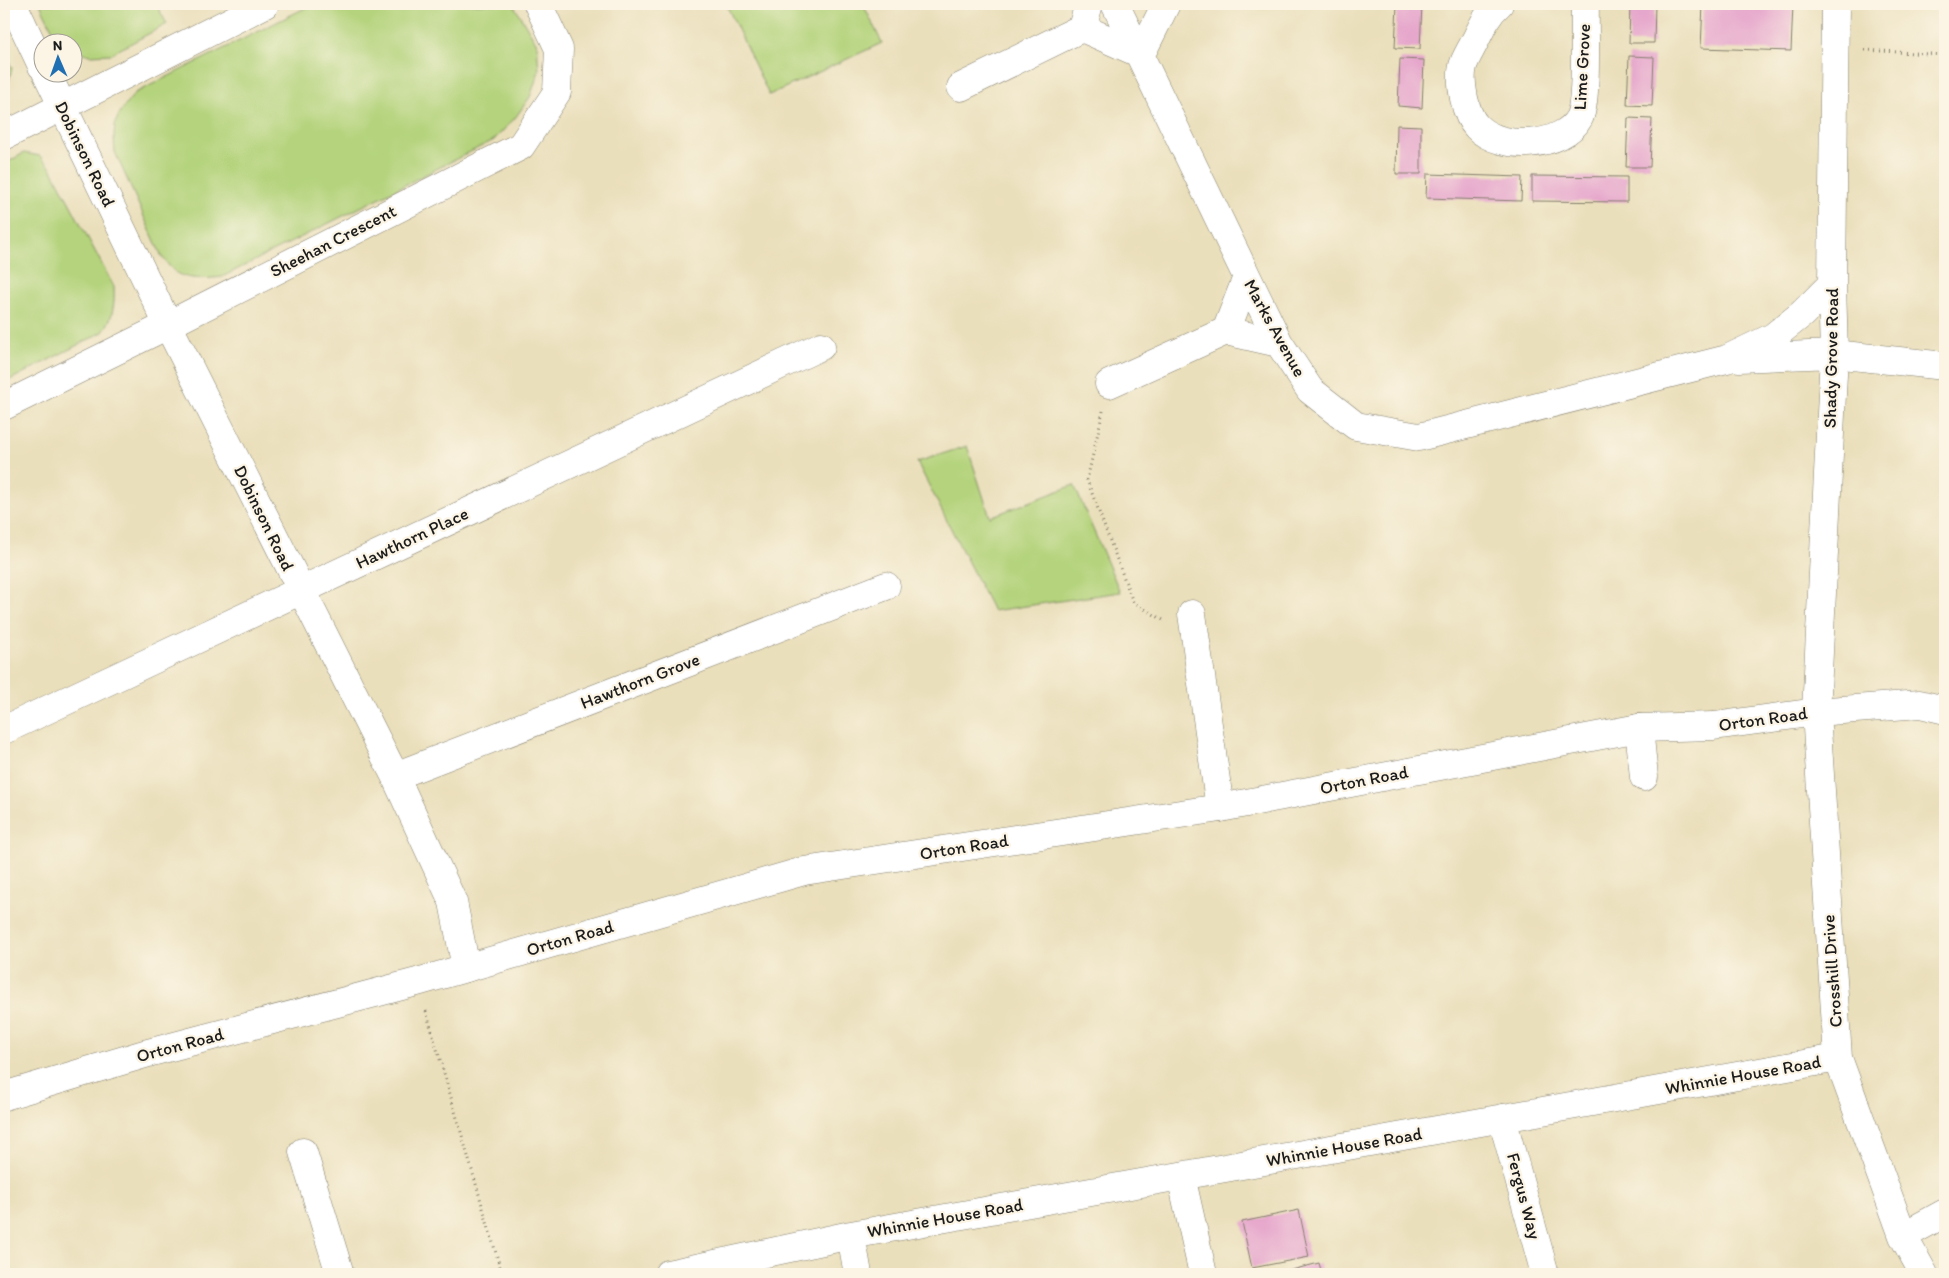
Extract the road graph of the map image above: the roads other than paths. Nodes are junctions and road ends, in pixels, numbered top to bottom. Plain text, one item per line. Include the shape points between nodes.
1 (13, 4) edge
2 (265, 4) edge
3 (538, 4) edge
4 (1115, 4) edge
5 (1166, 4) edge
6 (1499, 4) edge
7 (1585, 4) edge
8 (1835, 4) edge
9 (1086, 16) edge
10 (32, 45) edge
11 (1141, 54) junction
12 (51, 82) edge
13 (961, 87) dead end
14 (62, 106) junction
15 (4, 136) edge
16 (1247, 278) junction
17 (1832, 284) junction
18 (168, 325) junction
19 (1226, 331) junction
20 (1279, 343) junction
21 (821, 346) dead end
22 (1834, 354) junction
23 (1727, 359) junction
24 (1945, 366) edge
25 (1109, 384) road end
26 (4, 406) edge
27 (886, 586) dead end
28 (300, 590) junction
29 (1192, 614) road end
30 (1945, 710) edge
31 (1816, 712) junction
32 (1639, 728) junction
33 (4, 730) edge
34 (395, 776) junction
35 (1644, 777) dead end
36 (1220, 808) junction
37 (466, 968) junction
38 (1838, 1058) junction
39 (4, 1096) edge
40 (1502, 1118) junction
41 (303, 1152) dead end
42 (1181, 1176) junction
43 (1945, 1213) edge
44 (850, 1235) junction
45 (1903, 1236) junction
46 (340, 1274) edge
47 (668, 1274) edge
48 (858, 1274) edge
49 (1203, 1274) edge
50 (1545, 1274) edge
51 (1924, 1274) edge

1 - 10 street
2 - 14 street
3 - 18 street, Sheehan Crescent via 559,49 556,92 521,146
4 - 11 street, Marks Avenue
5 - 11 street
6 - 7 street, Lime Grove via 1490,12 1463,66 1463,87 1467,111 1477,128 1493,138 1516,142 1546,142 1566,132 1580,118 1584,99
8 - 17 street, Shady Grove Road
9 - 11 street
9 - 13 street
11 - 16 street, Marks Avenue
12 - 14 street, Dobinson Road
14 - 15 street
14 - 18 street, Dobinson Road
16 - 19 street
16 - 20 street, Marks Avenue
17 - 22 street, Shady Grove Road
17 - 23 street, Marks Avenue via 1773,337
18 - 26 street, Sheehan Crescent
18 - 28 street, Dobinson Road
19 - 20 street
19 - 25 street
20 - 23 street, Marks Avenue via 1310,390 1356,426 1419,437
21 - 28 street, Hawthorn Place
22 - 23 street, Marks Avenue
22 - 24 street, Marks Avenue
22 - 31 street, Shady Grove Road
27 - 34 street, Hawthorn Grove
28 - 33 street, Hawthorn Place
28 - 34 street, Dobinson Road
29 - 36 street
30 - 31 street, Orton Road via 1920,704
31 - 32 street, Orton Road via 1714,726
31 - 38 street, Crosshill Drive
32 - 35 street
32 - 36 street, Orton Road
34 - 37 street, Dobinson Road via 453,902
36 - 37 street, Orton Road via 804,871
37 - 39 street, Orton Road via 148,1053
38 - 40 street, Whinnie House Road
38 - 45 street, Crosshill Drive
40 - 42 street, Whinnie House Road
40 - 50 street, Fergus Way
41 - 46 street
42 - 44 street, Whinnie House Road
42 - 49 street
43 - 45 street
44 - 47 street, Whinnie House Road
44 - 48 street
45 - 51 street, Crosshill Drive

